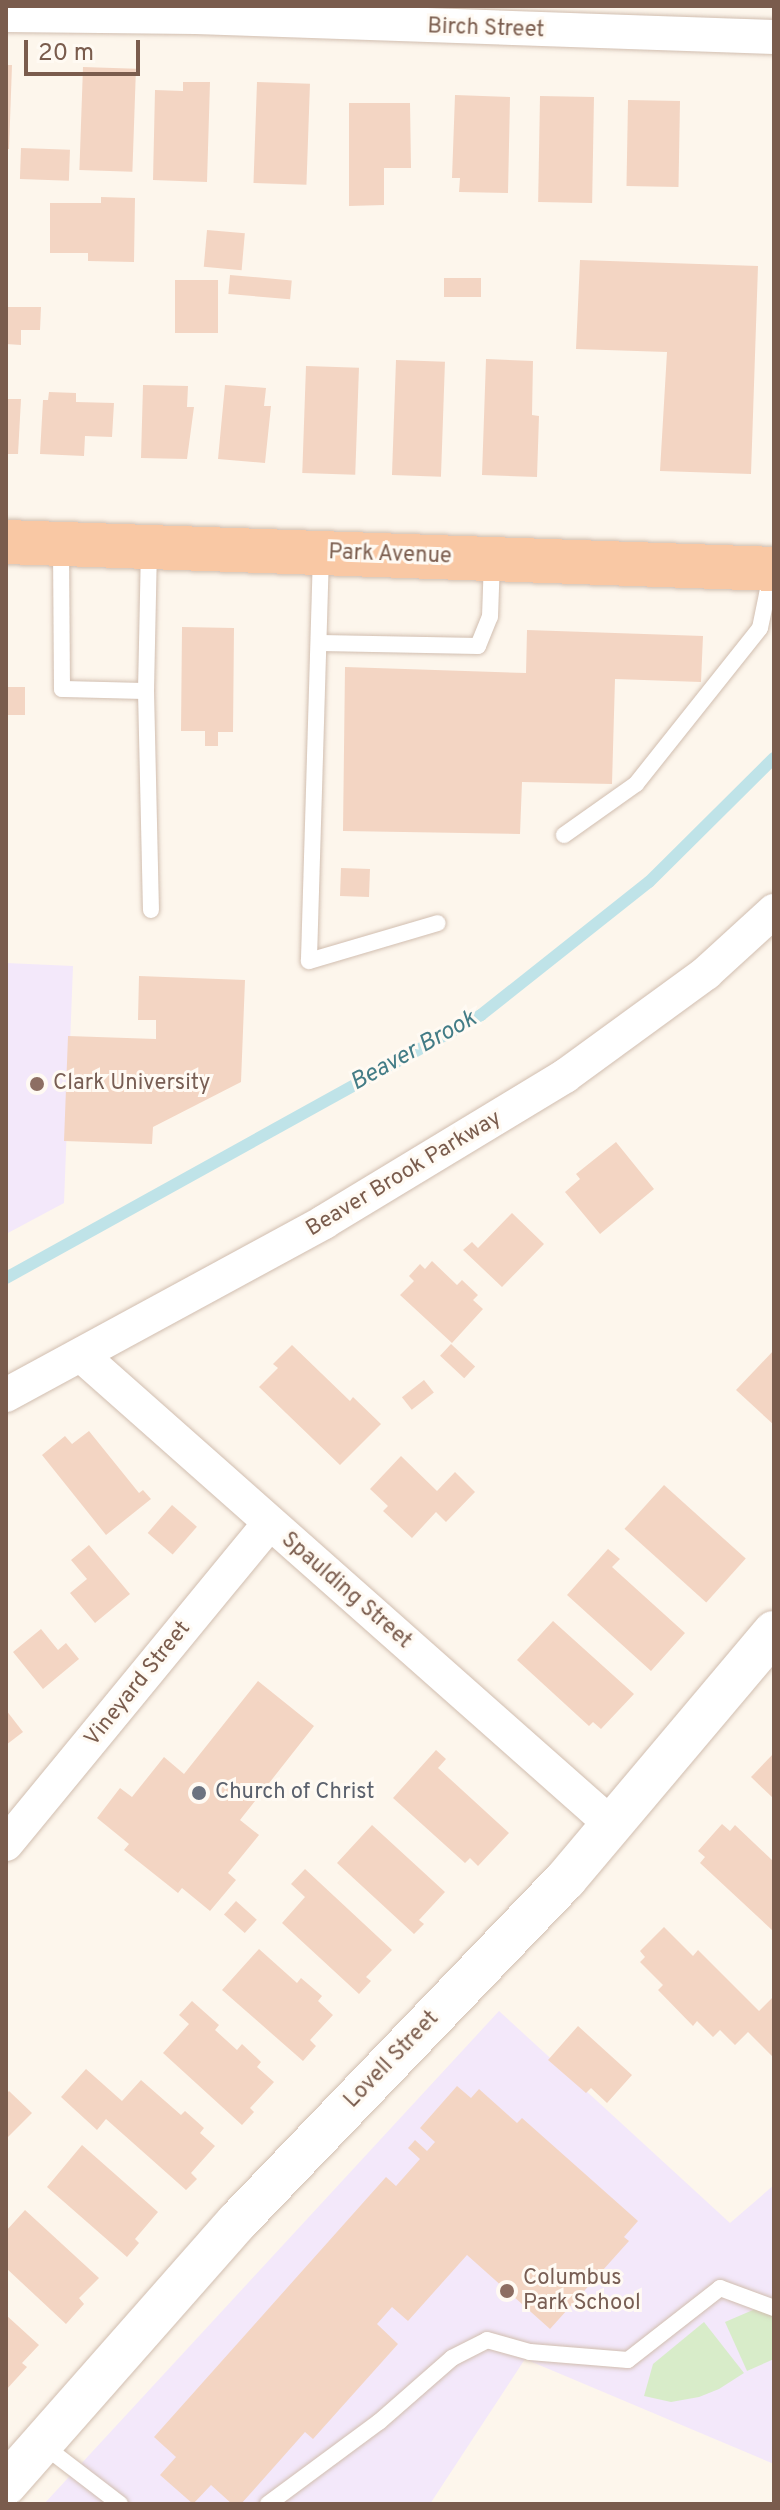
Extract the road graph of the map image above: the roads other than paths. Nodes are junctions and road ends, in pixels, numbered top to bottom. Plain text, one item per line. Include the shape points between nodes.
1 (6, 15) edge
2 (774, 37) edge
3 (6, 542) edge
4 (61, 543) junction
5 (149, 547) junction
6 (321, 553) junction
7 (492, 559) junction
8 (773, 569) edge
9 (321, 643) junction
10 (146, 691) junction
11 (564, 835) dead end
12 (151, 910) dead end
13 (774, 911) edge
14 (438, 923) dead end
15 (81, 1355) junction
16 (6, 1395) edge
17 (269, 1524) junction
18 (773, 1636) edge
19 (613, 1826) junction
20 (6, 1844) edge
21 (774, 2308) edge
22 (43, 2445) junction
23 (6, 2484) edge
24 (120, 2504) edge
25 (268, 2504) edge

1 - 2 street, Birch Street
3 - 4 highway, Park Avenue
4 - 5 highway, Park Avenue
4 - 10 lane via 62,689
5 - 6 highway, Park Avenue
5 - 10 lane
6 - 7 highway, Park Avenue
6 - 9 lane
7 - 8 highway, Park Avenue
7 - 9 lane via 490,617 478,646
8 - 11 lane via 760,628 636,784
9 - 14 lane via 309,961
10 - 12 lane
13 - 15 street, Beaver Brook Parkway via 706,973 565,1076 324,1222
15 - 16 street, Beaver Brook Parkway
15 - 17 street, Spaulding Street
17 - 19 street, Spaulding Street
17 - 20 street, Vineyard Street
18 - 19 street, Lovell Street
19 - 22 street, Lovell Street via 237,2222
21 - 25 lane via 720,2288 628,2360 530,2352 487,2340 452,2358 379,2422
22 - 23 street, Lovell Street
22 - 24 lane

